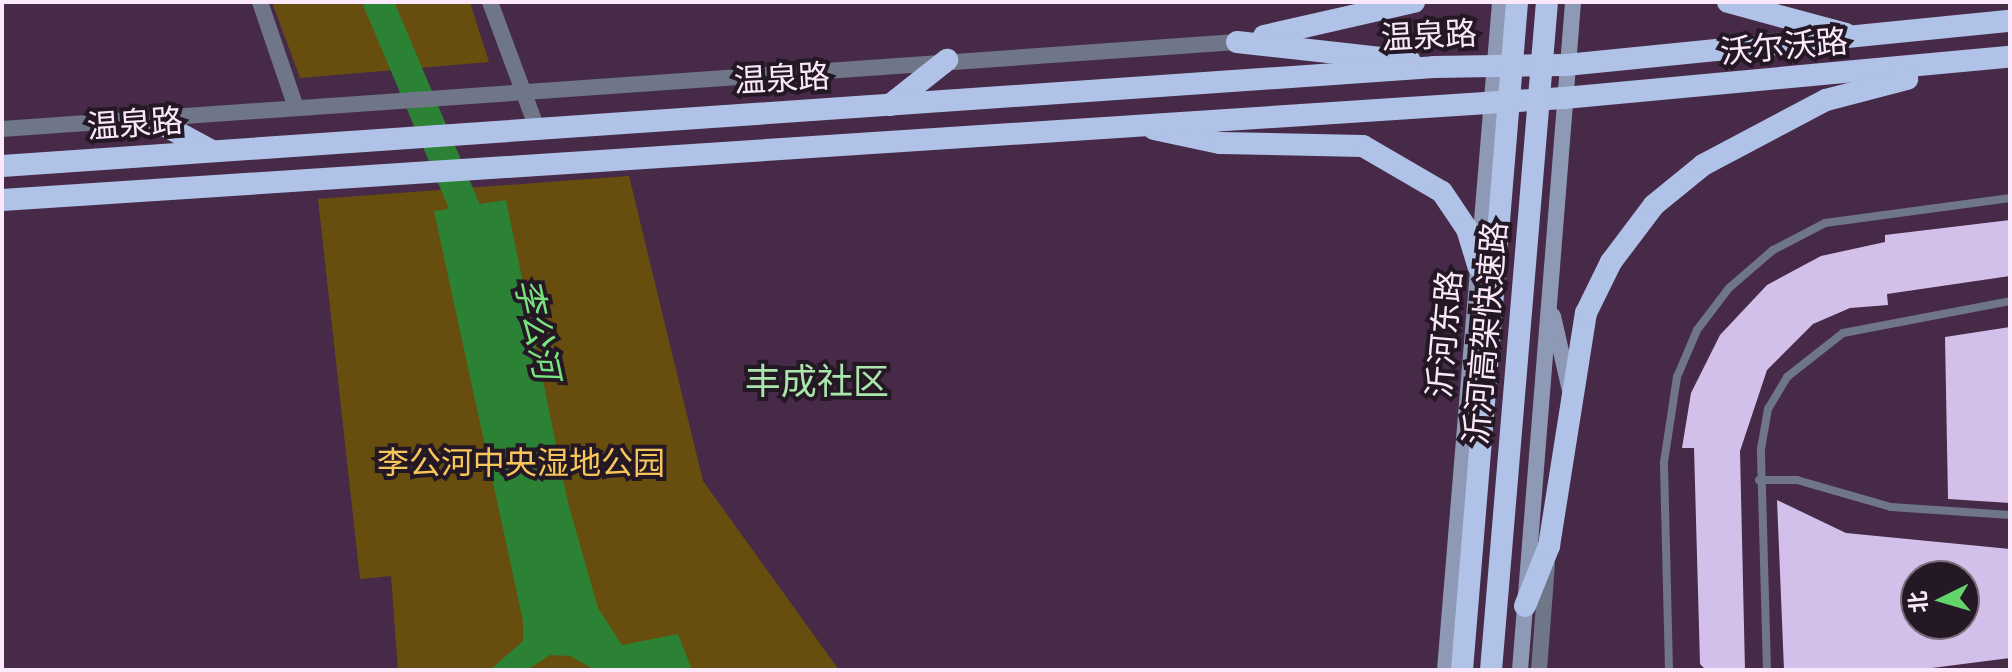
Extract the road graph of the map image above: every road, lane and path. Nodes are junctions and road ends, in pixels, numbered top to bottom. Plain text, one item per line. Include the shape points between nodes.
1 (260, 2) edge
2 (490, 2) edge
3 (1414, 2) edge
4 (1500, 2) edge
5 (1517, 2) edge
6 (1547, 2) edge
7 (1573, 2) edge
8 (1728, 2) edge
9 (2010, 21) edge
10 (1862, 38) junction
11 (1237, 42) junction
12 (2010, 57) edge
13 (947, 60) junction
14 (1966, 63) junction
15 (1495, 65) junction
16 (1566, 65) junction
17 (1434, 67) junction
18 (524, 91) junction
19 (1564, 98) junction
20 (1492, 100) junction
21 (295, 105) junction
22 (890, 105) junction
23 (1366, 108) junction
24 (151, 118) junction
25 (1129, 123) junction
26 (536, 126) junction
27 (2, 129) edge
28 (1305, 140) junction
29 (211, 151) junction
30 (2, 166) edge
31 (2010, 198) edge
32 (2, 200) edge
33 (1478, 266) junction
34 (1549, 297) junction
35 (2010, 301) edge
36 (1572, 400) junction
37 (1759, 480) junction
38 (2010, 515) edge
39 (1549, 546) junction
40 (1525, 606) junction
41 (1445, 670) edge
42 (1462, 670) edge
43 (1491, 670) edge
44 (1520, 670) edge
45 (1539, 670) edge
46 (1669, 670) edge
47 (1767, 670) edge

1 - 21 street
2 - 18 street
3 - 11 highway
4 - 15 main road, 沂河东路
5 - 42 highway, 沂河高架快速路, bridge
6 - 43 highway, 沂河高架快速路, bridge
7 - 16 main road
8 - 10 highway
9 - 10 highway, 沃尔沃路
10 - 16 highway, 沃尔沃路
11 - 13 street
11 - 17 highway via 1375,53
12 - 14 highway, 沃尔沃路
13 - 18 street
13 - 22 highway
14 - 19 highway, 沃尔沃路
14 - 36 highway via 1826,100 1703,165 1654,205 1611,262 1586,313
15 - 16 highway, 温泉路
15 - 17 highway, 温泉路
15 - 20 main road, 沂河东路
16 - 19 main road
17 - 22 highway, 温泉路
18 - 21 street
18 - 26 street
19 - 20 highway, 温泉路
19 - 34 main road
20 - 23 highway, 温泉路
20 - 33 main road, 沂河东路
21 - 24 street
22 - 26 highway, 温泉路
23 - 25 highway, 温泉路
23 - 28 highway
24 - 27 street
24 - 29 highway
25 - 28 highway via 1220,143
25 - 32 highway, 温泉路
26 - 29 highway, 温泉路
28 - 33 highway via 1363,146 1442,192 1467,229
29 - 30 highway, 温泉路
31 - 46 lane via 1825,223 1773,250 1729,288 1697,330 1677,377 1664,462
33 - 41 main road, 沂河东路
34 - 36 main road
34 - 40 main road
35 - 37 lane via 1881,320 1810,353 1768,409
36 - 39 highway
37 - 38 lane via 1797,480 1891,507
37 - 47 lane
39 - 40 highway
39 - 45 street
40 - 44 main road

